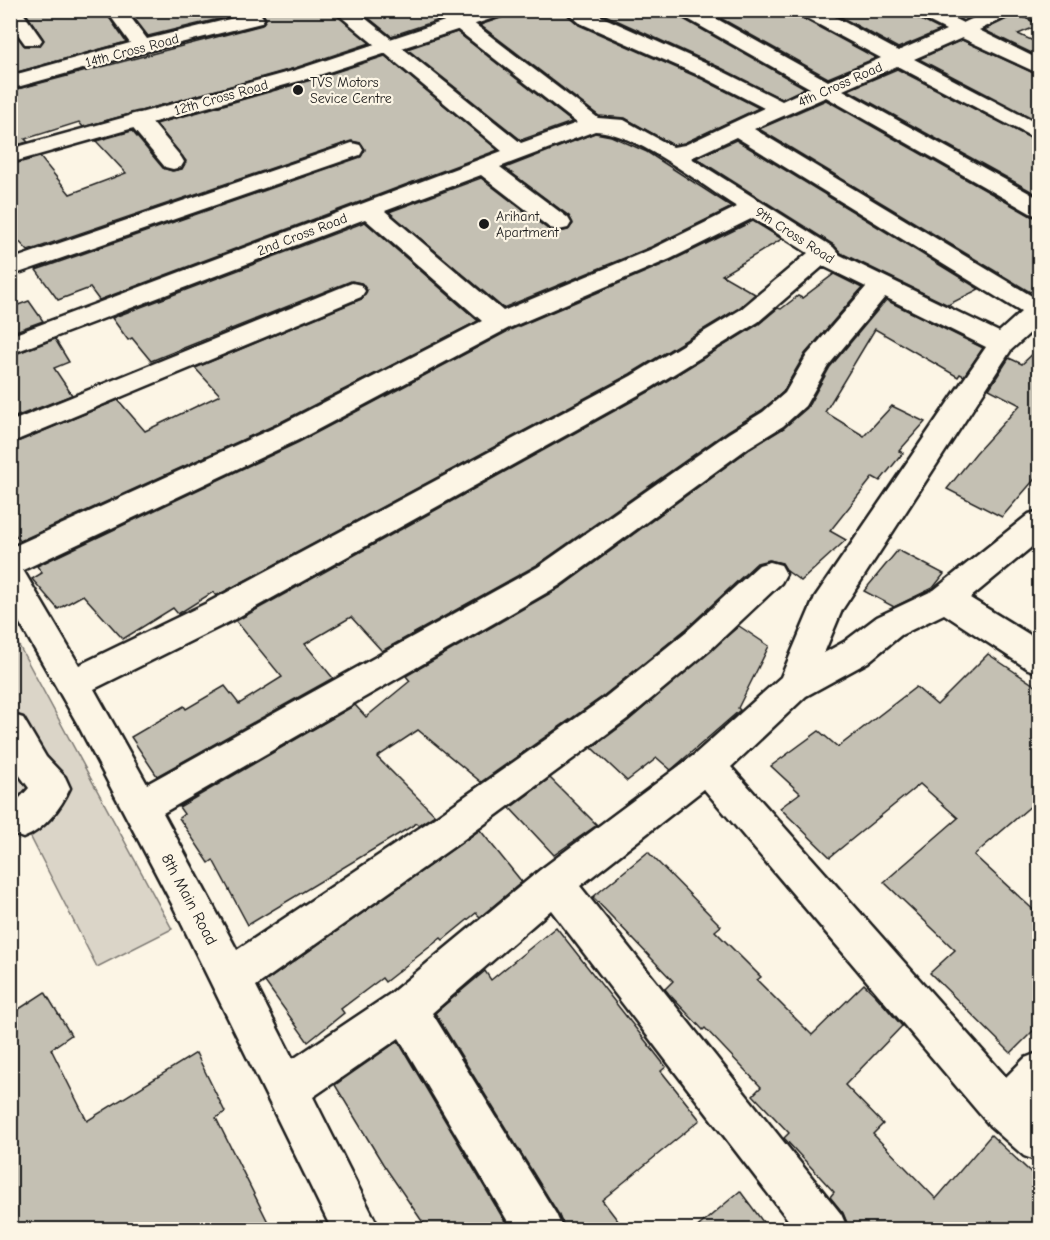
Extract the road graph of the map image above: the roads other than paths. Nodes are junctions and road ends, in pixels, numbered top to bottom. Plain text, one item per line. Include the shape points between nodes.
1 (11, 10) edge
2 (115, 10) edge
3 (342, 10) edge
4 (499, 10) edge
5 (573, 10) edge
6 (686, 10) edge
7 (806, 10) edge
8 (921, 10) edge
9 (1009, 10) edge
10 (1025, 10) edge
11 (251, 15) edge
12 (1040, 17) edge
13 (461, 23) junction
14 (961, 31) junction
15 (32, 40) dead end
16 (142, 46) junction
17 (387, 47) junction
18 (898, 58) junction
19 (1040, 68) edge
20 (10, 83) edge
21 (830, 90) junction
22 (782, 109) junction
23 (138, 120) junction
24 (593, 124) junction
25 (737, 128) junction
26 (1040, 134) edge
27 (352, 150) dead end
28 (518, 152) junction
29 (670, 154) junction
30 (10, 156) edge
31 (173, 162) dead end
32 (482, 165) junction
33 (754, 208) junction
34 (368, 209) junction
35 (1040, 209) edge
36 (559, 223) dead end
37 (824, 252) junction
38 (10, 269) edge
39 (881, 285) junction
40 (352, 291) dead end
41 (500, 322) junction
42 (1027, 329) edge
43 (10, 346) edge
44 (10, 433) edge
45 (1040, 522) edge
46 (770, 574) dead end
47 (11, 575) edge
48 (946, 599) junction
49 (1040, 659) edge
50 (72, 684) junction
51 (794, 686) junction
52 (10, 729) edge
53 (707, 766) junction
54 (141, 807) junction
55 (10, 814) edge
56 (554, 883) junction
57 (232, 978) junction
58 (405, 1009) junction
59 (1040, 1073) edge
60 (287, 1089) junction
61 (1006, 1110) junction
62 (1040, 1140) edge
63 (357, 1230) edge
64 (540, 1230) edge
65 (825, 1230) edge

1 - 15 street
2 - 16 street
3 - 17 street
4 - 13 street, 12th Cross Road
5 - 22 street via 747,89
6 - 21 street
7 - 18 street
8 - 14 street
9 - 14 street, 4th Cross Road
10 - 12 street
11 - 16 street, 14th Cross Road
13 - 17 street, 12th Cross Road
13 - 24 street via 510,58 554,98
14 - 18 street, 4th Cross Road
14 - 19 street
16 - 20 street, 14th Cross Road
17 - 23 street, 12th Cross Road
17 - 28 street
18 - 21 street, 4th Cross Road
18 - 26 street
21 - 22 street, 4th Cross Road
21 - 35 street
22 - 25 street, 4th Cross Road
23 - 30 street, 12th Cross Road
23 - 31 street
24 - 28 street, 2nd Cross Road
24 - 29 street, 9th Cross Road via 616,125
25 - 29 street, 4th Cross Road via 692,151
25 - 42 street
27 - 38 street
28 - 32 street, 2nd Cross Road
29 - 33 street, 9th Cross Road
32 - 34 street, 2nd Cross Road
32 - 36 street
33 - 37 street, 9th Cross Road
33 - 41 street via 661,254
34 - 41 street
34 - 43 street, 2nd Cross Road
37 - 39 street, 9th Cross Road via 831,260
37 - 50 street via 749,316 641,382 219,612
39 - 42 street, 9th Cross Road
39 - 54 street via 817,361 795,399 772,419 549,576
40 - 44 street
41 - 47 street
42 - 51 street via 827,606
45 - 48 street
46 - 57 street via 615,710
47 - 50 street, 8th Main Road
48 - 49 street
48 - 51 street via 889,626 856,652
50 - 54 street, 8th Main Road
51 - 53 street
52 - 55 street via 33,768 52,788 22,822
53 - 56 street
53 - 61 street
54 - 57 street, 8th Main Road
56 - 58 street
56 - 65 street
57 - 60 street, 8th Main Road
58 - 60 street
58 - 64 street
59 - 61 street
60 - 63 street, 8th Main Road
61 - 62 street

